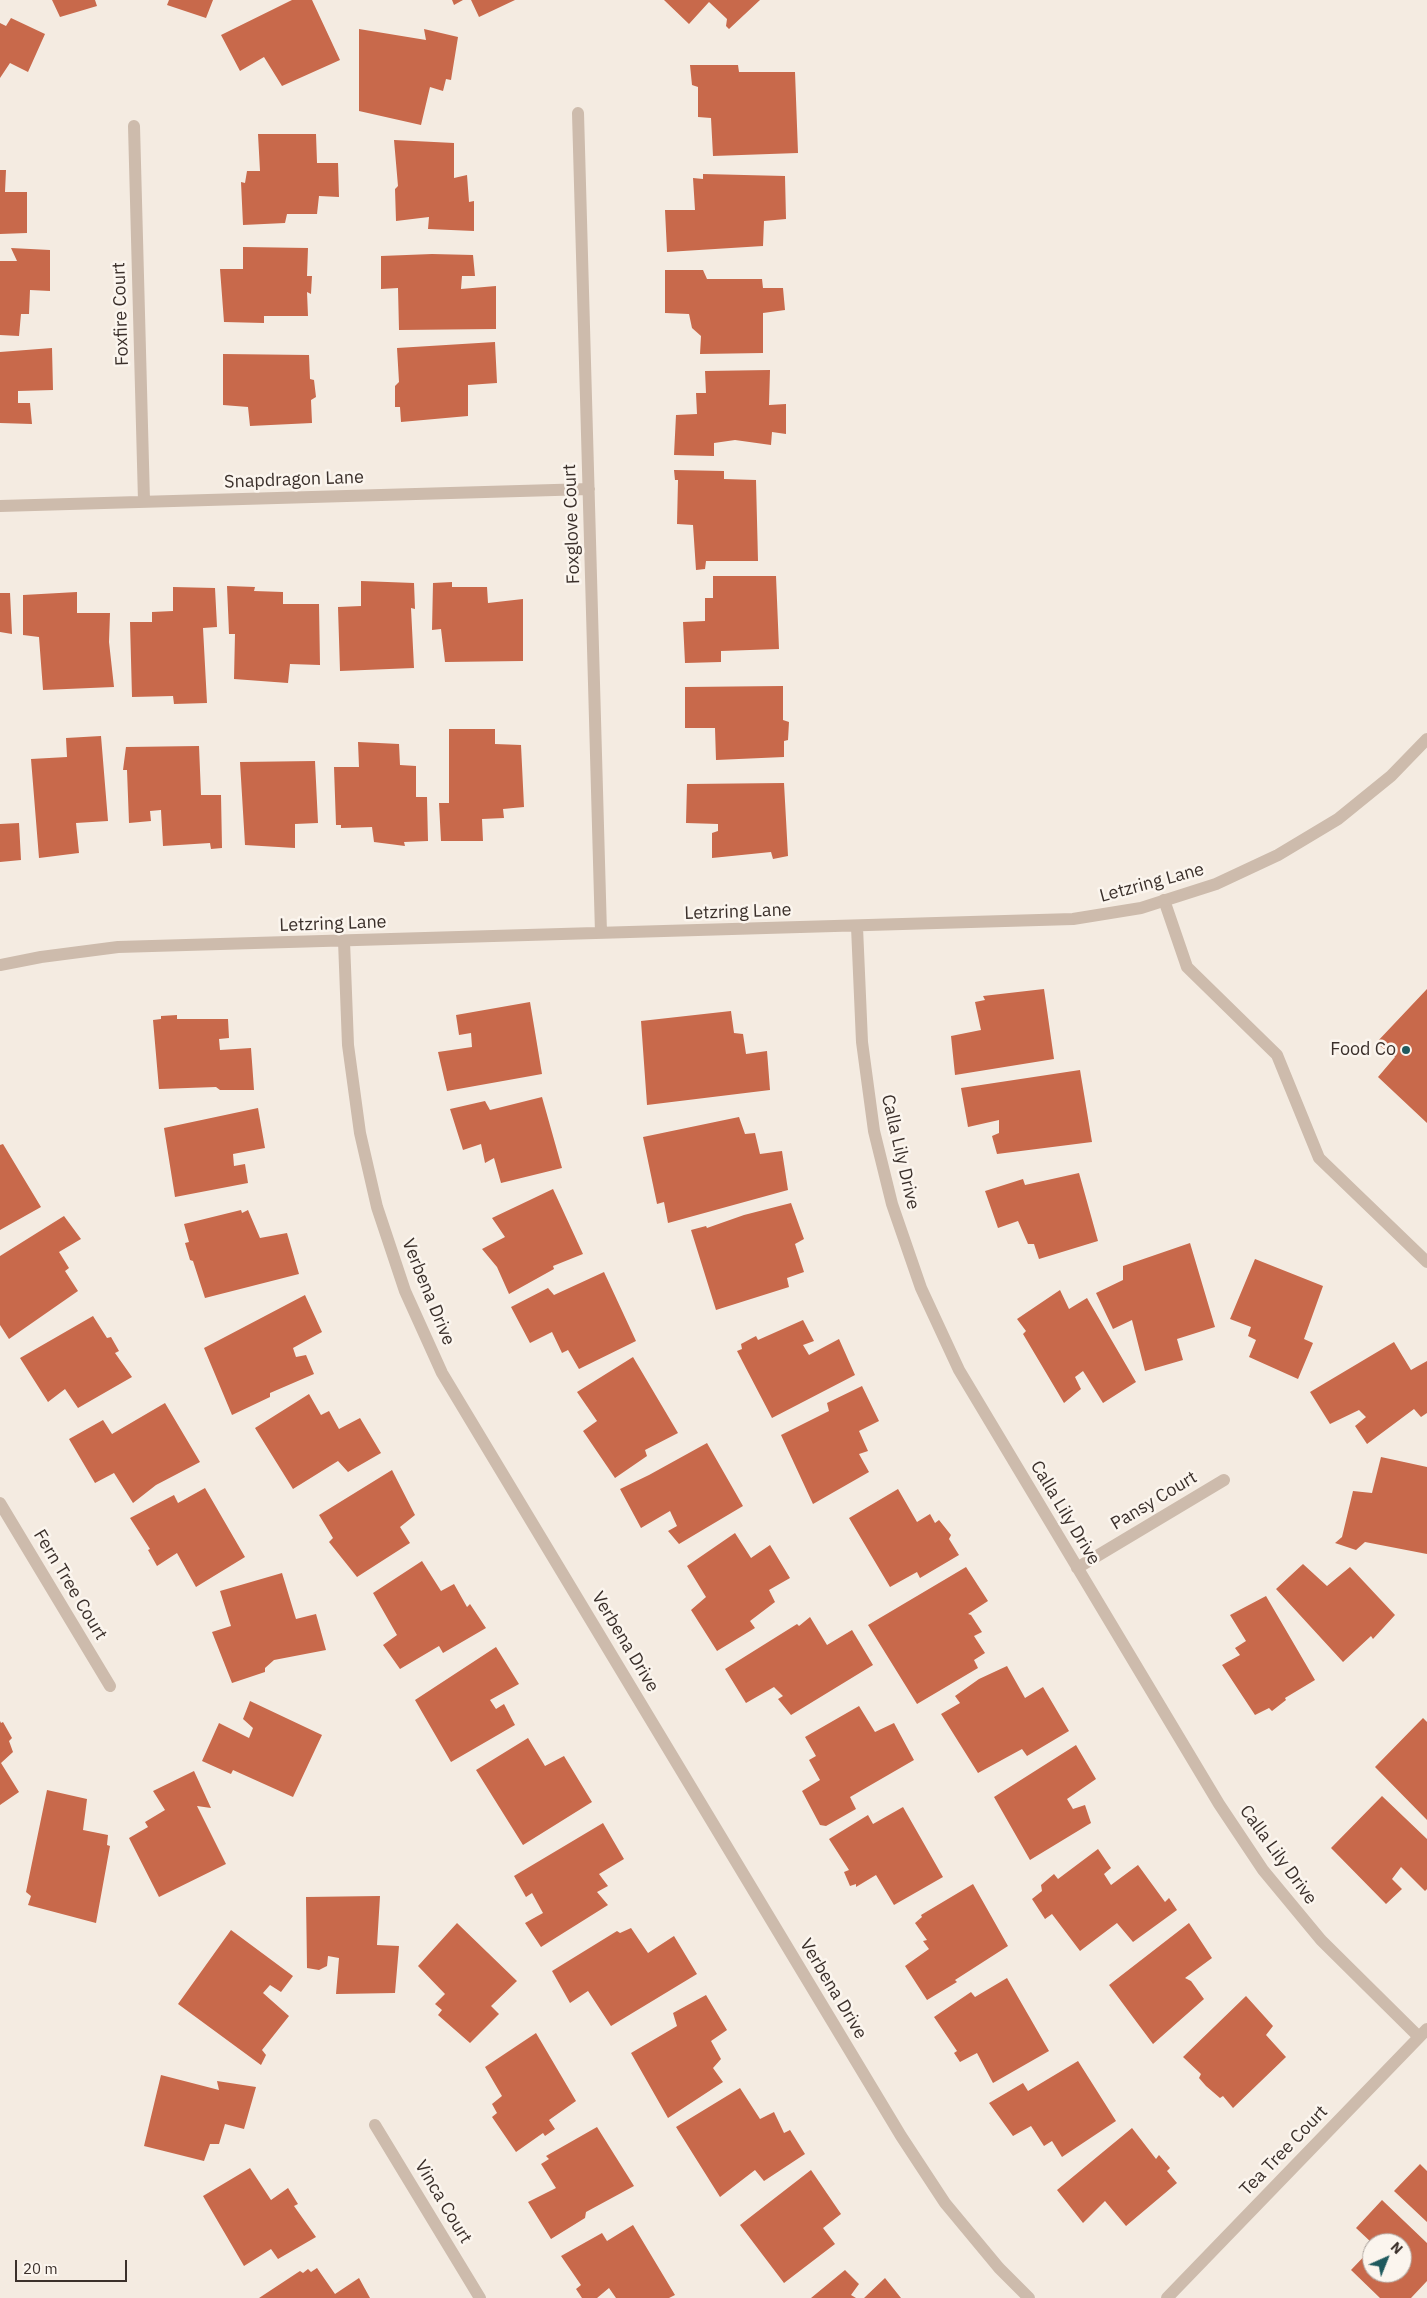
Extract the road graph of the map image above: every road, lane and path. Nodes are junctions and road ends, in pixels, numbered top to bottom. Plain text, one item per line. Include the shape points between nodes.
1 (578, 113) dead end
2 (134, 126) dead end
3 (589, 489) junction
4 (144, 501) junction
5 (0, 506) edge
6 (1427, 739) edge
7 (1164, 900) junction
8 (857, 926) junction
9 (601, 933) junction
10 (344, 941) junction
11 (0, 965) edge
12 (1427, 1262) edge
13 (1224, 1480) dead end
14 (0, 1502) edge
15 (1077, 1568) junction
16 (110, 1686) dead end
17 (1423, 2033) edge
18 (375, 2125) dead end
19 (480, 2298) edge
20 (1029, 2298) edge
21 (1167, 2298) edge

1 - 3 street, Foxglove Court
2 - 4 street, Foxfire Court
3 - 4 street, Snapdragon Lane
3 - 9 street, Foxglove Court
4 - 5 street, Snapdragon Lane
6 - 7 street, Letzring Lane via 1391,776 1338,819 1278,856 1216,884
7 - 8 street, Letzring Lane via 1141,908 1073,919
7 - 12 street via 1188,967 1277,1055 1319,1158
8 - 9 street, Letzring Lane
8 - 15 street, Calla Lily Drive via 862,1042 874,1131 892,1204 921,1288 959,1370
9 - 10 street, Letzring Lane
10 - 11 street, Letzring Lane via 118,947
10 - 20 street, Verbena Drive via 348,1045 360,1134 372,1188 405,1291 442,1373 901,2136 945,2203 999,2268
13 - 15 street, Pansy Court
14 - 16 street, Fern Tree Court
15 - 17 street, Calla Lily Drive via 1219,1804 1263,1870 1321,1940
17 - 21 street, Tea Tree Court
18 - 19 street, Vinca Court

